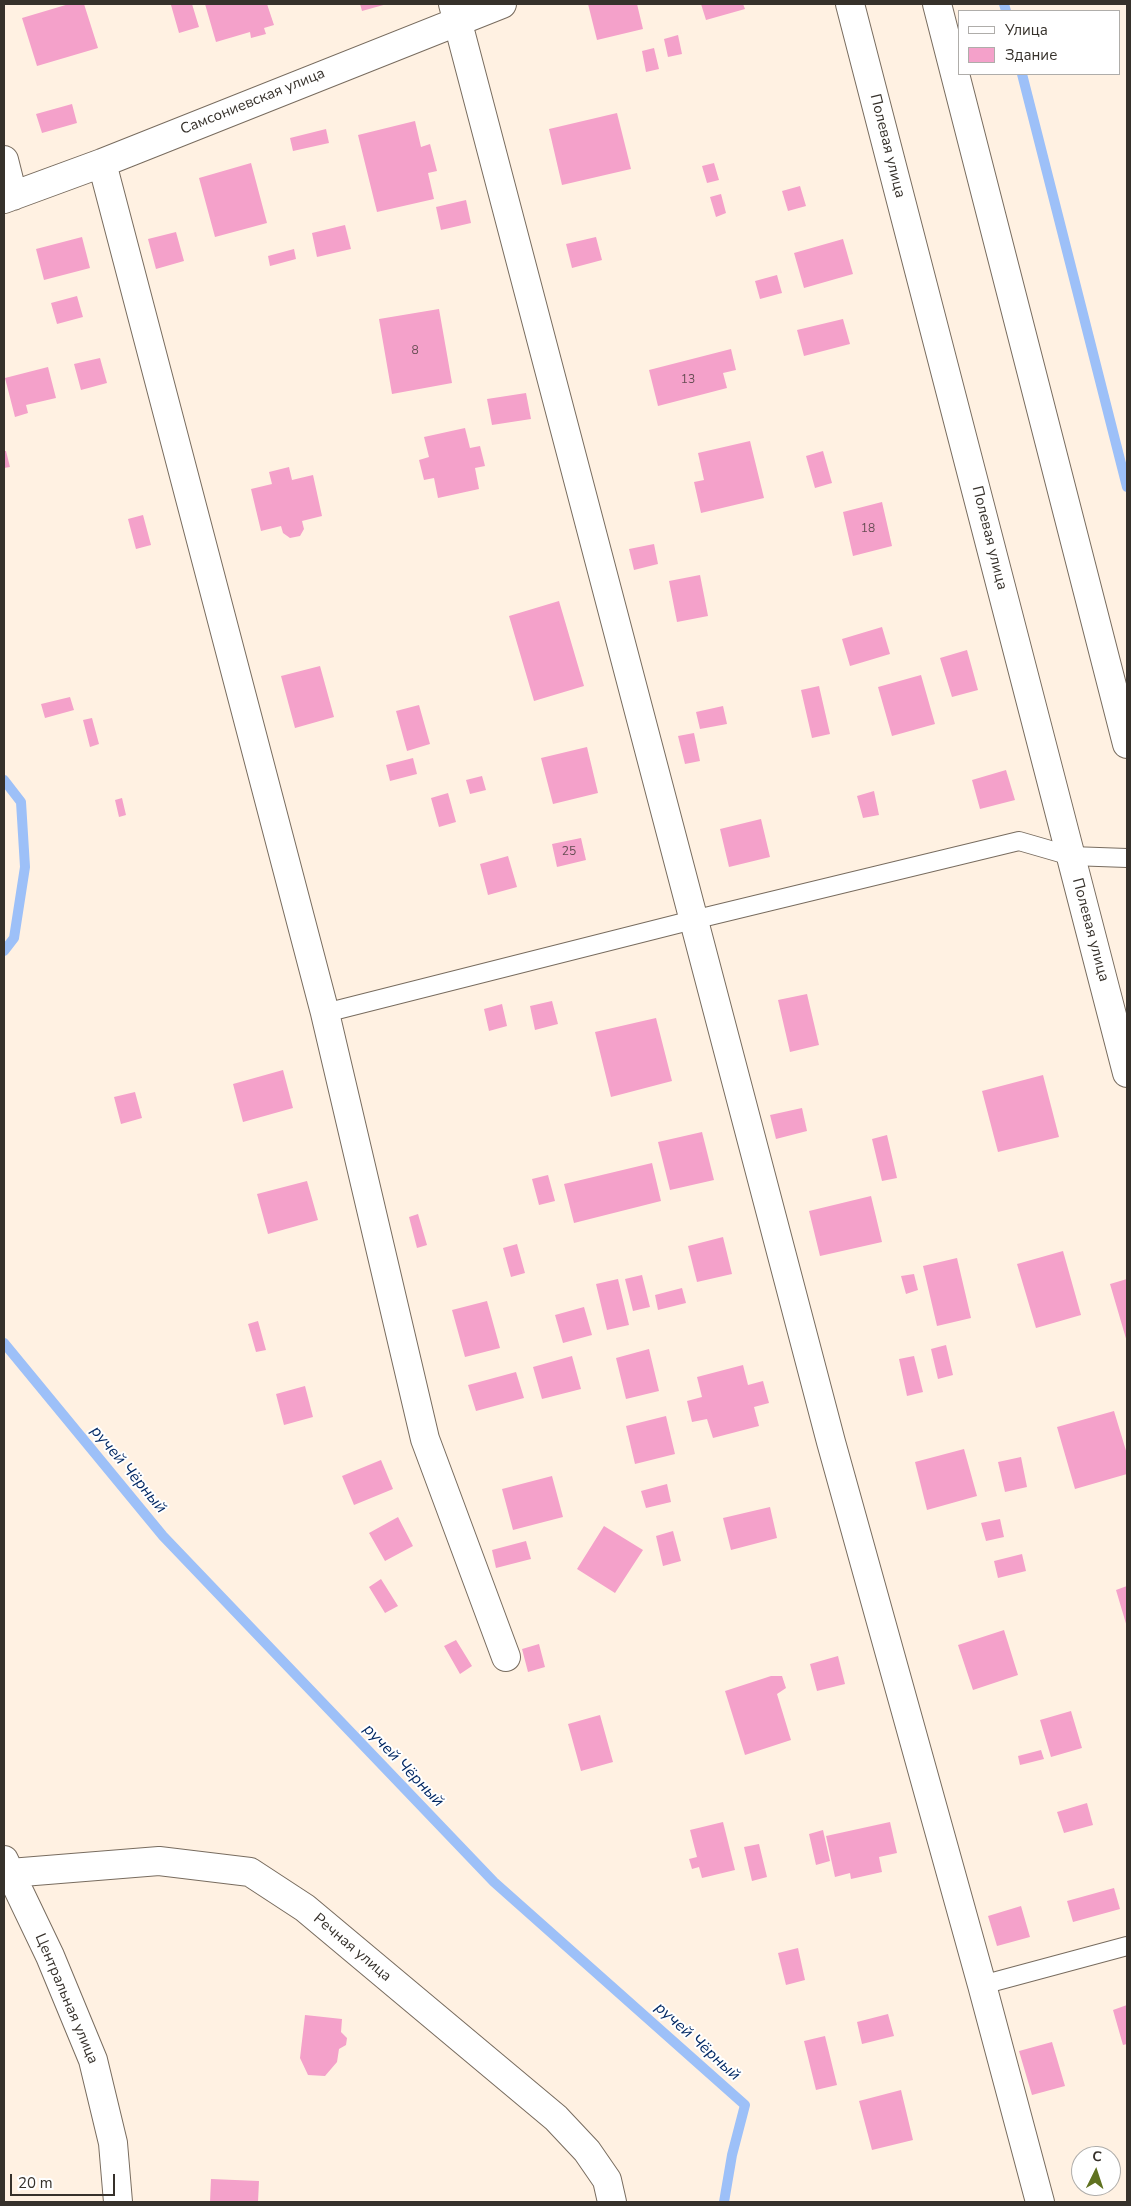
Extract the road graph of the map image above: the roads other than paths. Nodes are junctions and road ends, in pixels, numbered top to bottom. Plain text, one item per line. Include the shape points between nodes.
1 (502, 4) edge
2 (850, 4) edge
3 (937, 4) edge
4 (455, 12) edge
5 (4, 160) edge
6 (102, 163) junction
7 (8, 197) edge
8 (1127, 744) edge
9 (1071, 856) junction
10 (1127, 858) edge
11 (693, 920) junction
12 (325, 1013) junction
13 (1127, 1072) edge
14 (506, 1657) dead end
15 (6, 1869) edge
16 (1127, 1946) edge
17 (982, 1984) junction
18 (118, 2202) edge
19 (612, 2202) edge
20 (1040, 2202) edge

1 - 4 street, Самсониевская улица
2 - 9 street, Полевая улица
3 - 8 street
4 - 6 street, Самсониевская улица
4 - 11 street
5 - 7 street
6 - 7 street, Самсониевская улица
6 - 12 street
9 - 10 lane
9 - 11 lane via 1019,842
9 - 13 street, Полевая улица
11 - 12 lane
11 - 17 street via 831,1442
12 - 14 street via 425,1439
15 - 18 street, Центральная улица via 50,1956 93,2060 113,2143
15 - 19 street, Речная улица via 159,1861 250,1872 305,1908 556,2118 587,2151 607,2180
16 - 17 lane
17 - 20 street

